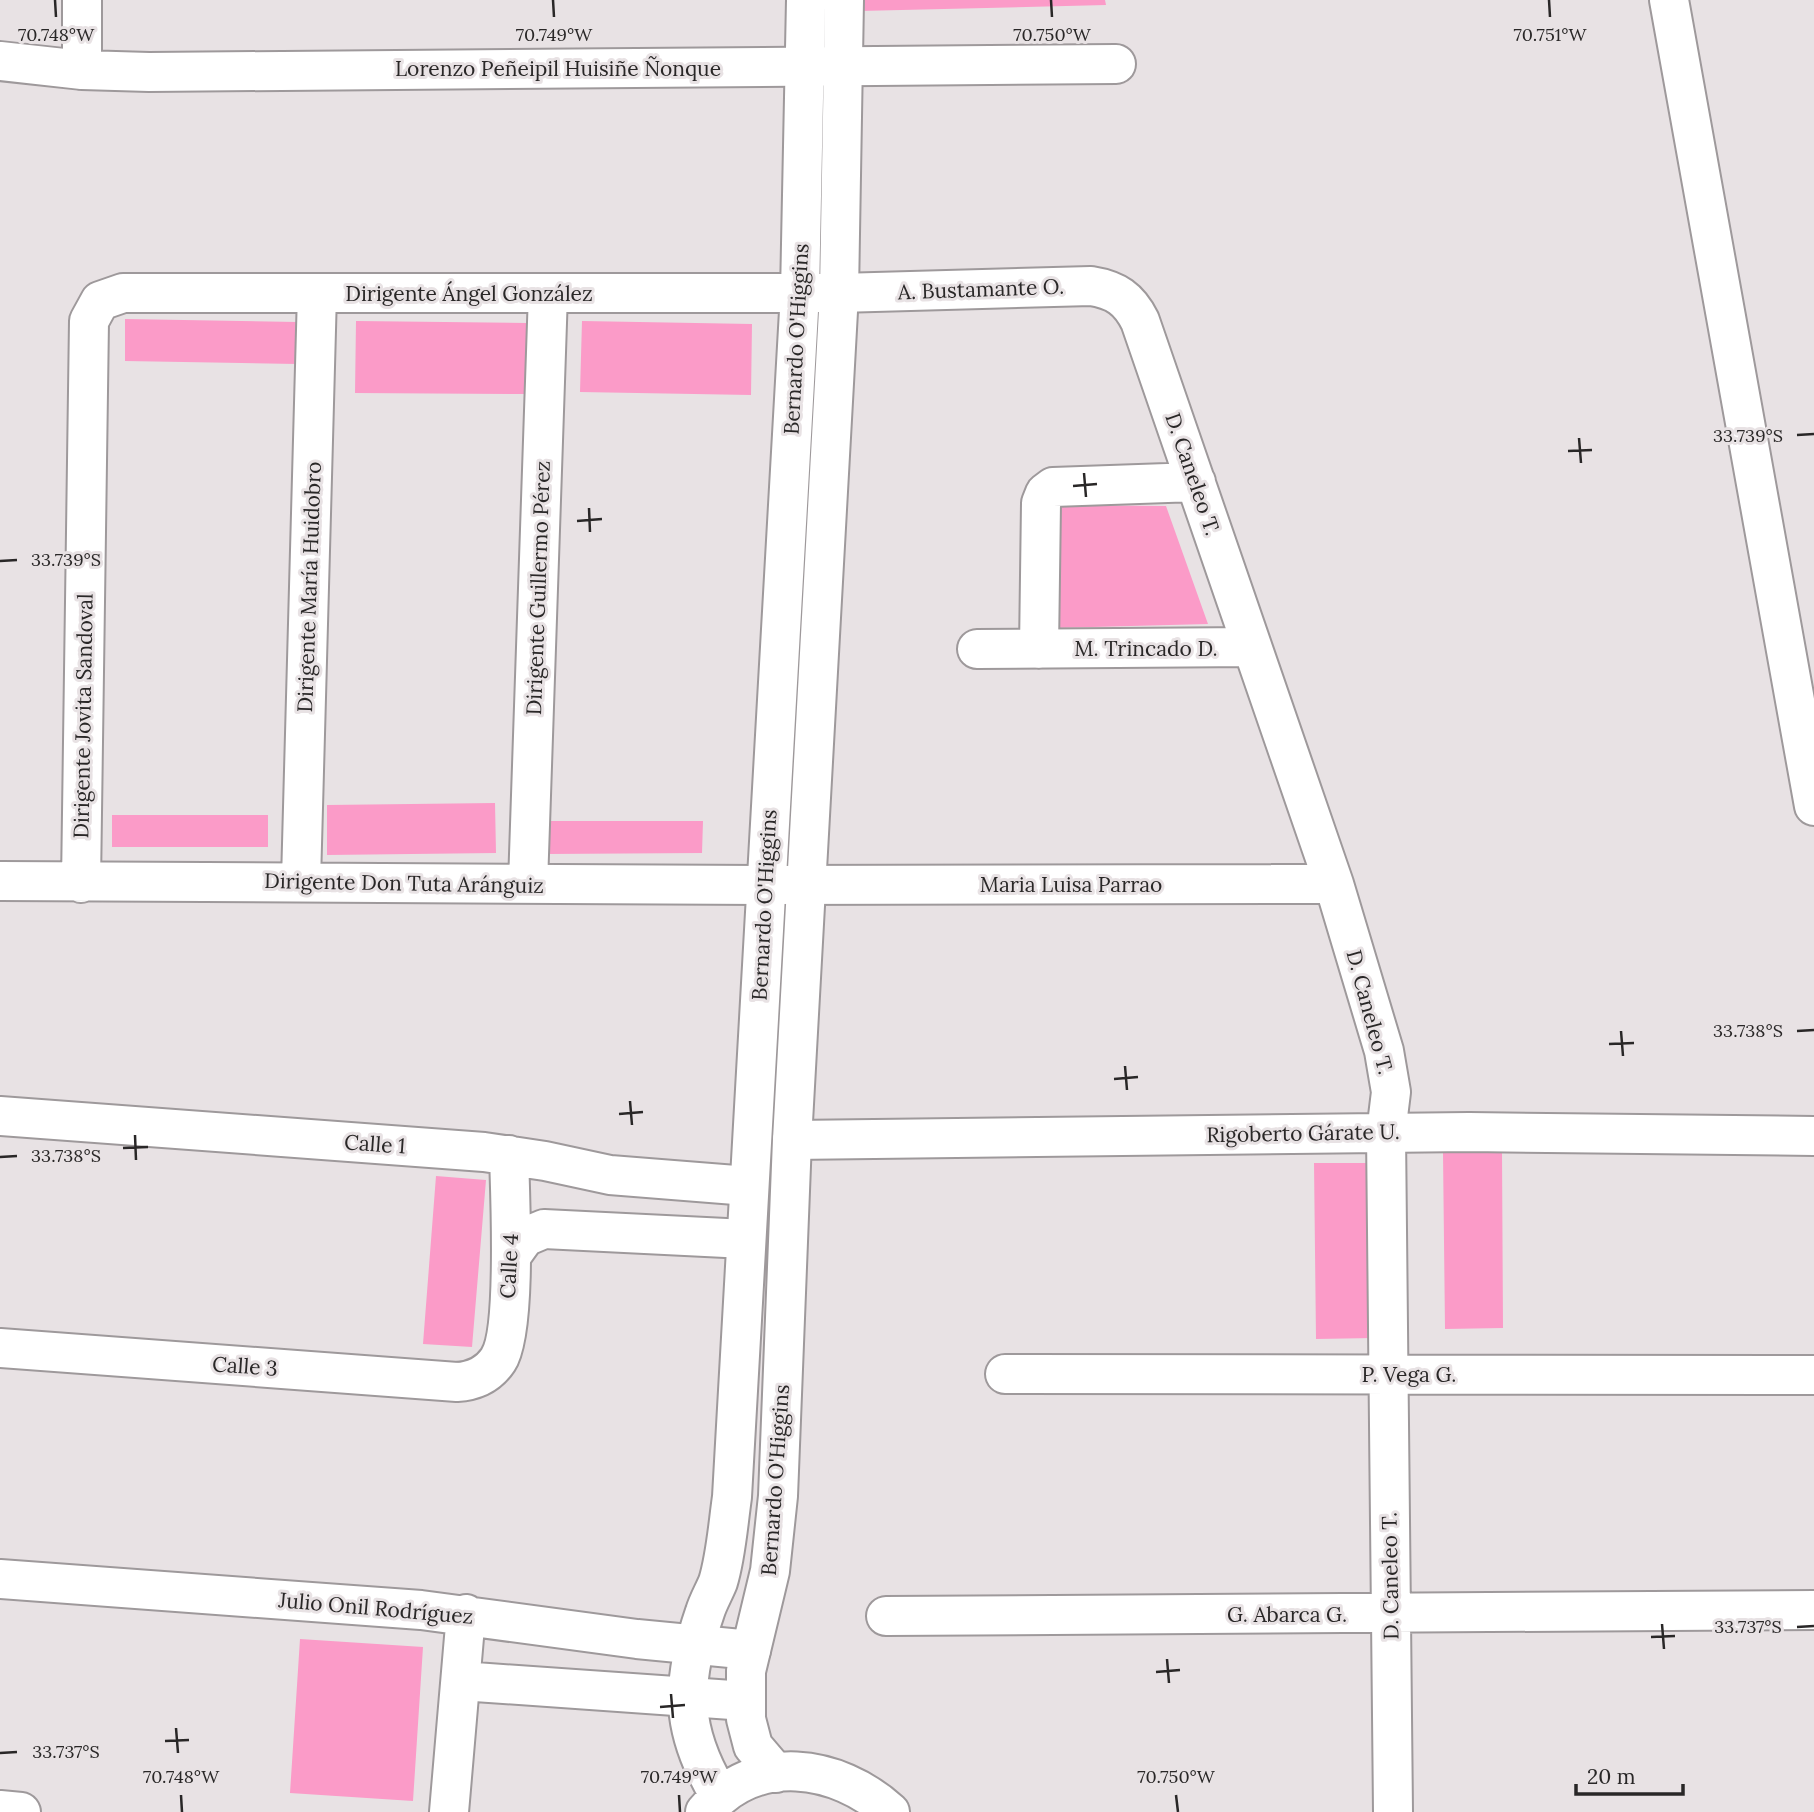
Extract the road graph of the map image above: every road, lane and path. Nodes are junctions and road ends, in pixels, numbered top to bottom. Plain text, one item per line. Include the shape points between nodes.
1 (82, 0) edge
2 (806, 0) edge
3 (844, 0) edge
4 (1669, 0) edge
5 (0, 61) edge
6 (1116, 64) dead end
7 (844, 65) junction
8 (807, 66) junction
9 (82, 70) junction
10 (317, 293) junction
11 (548, 293) junction
12 (800, 293) junction
13 (839, 293) junction
14 (1121, 296) joint
15 (100, 302) joint
16 (1196, 482) junction
17 (1252, 648) junction
18 (977, 649) dead end
19 (1040, 649) junction
20 (1814, 806) edge
21 (0, 881) edge
22 (300, 881) junction
23 (81, 883) junction
24 (528, 884) junction
25 (1334, 884) junction
26 (765, 885) junction
27 (808, 885) junction
28 (0, 1116) edge
29 (1386, 1133) junction
30 (1814, 1136) edge
31 (792, 1140) junction
32 (509, 1155) junction
33 (748, 1186) junction
34 (746, 1239) junction
35 (512, 1255) junction
36 (0, 1348) edge
37 (489, 1371) joint
38 (1005, 1374) dead end
39 (1814, 1375) edge
40 (1388, 1376) junction
41 (0, 1579) edge
42 (1814, 1610) edge
43 (466, 1614) junction
44 (1391, 1614) junction
45 (886, 1616) dead end
46 (695, 1644) junction
47 (751, 1650) junction
48 (461, 1681) junction
49 (687, 1697) junction
50 (746, 1701) junction
51 (776, 1773) junction
52 (712, 1804) edge
53 (0, 1811) edge
54 (21, 1812) edge
55 (449, 1812) edge
56 (890, 1812) edge
57 (1393, 1812) edge

1 - 9 street
2 - 8 street, Bernardo O'Higgins
3 - 7 street, Bernardo O'Higgins
4 - 20 street
5 - 9 street, Lorenzo Peñeipil Huisiñe Ñonque
6 - 7 street, Lorenzo Peñeipil Huisiñe Ñonque
7 - 8 street, Lorenzo Peñeipil Huisiñe Ñonque
7 - 13 street, Bernardo O'Higgins
8 - 9 street, Lorenzo Peñeipil Huisiñe Ñonque
8 - 12 street, Bernardo O'Higgins
10 - 11 street, Dirigente Ángel González
10 - 15 street, Dirigente Ángel González via 123,293
10 - 22 street, Dirigente María Huidobro
11 - 12 street, Dirigente Ángel González
11 - 24 street, Dirigente Guillermo Pérez
12 - 13 street, Dirigente Ángel González
12 - 26 street, Bernardo O'Higgins
13 - 14 street, A. Bustamante O. via 1091,286
13 - 27 street, Bernardo O'Higgins
14 - 16 street, D. Caneleo T. via 1140,321
15 - 23 street, Dirigente Jovita Sandoval via 89,321
16 - 17 street, D. Caneleo T.
16 - 19 street via 1053,487 1045,493 1041,503
17 - 19 street, M. Trincado D.
17 - 25 street, D. Caneleo T.
18 - 19 street, M. Trincado D.
21 - 23 street, Dirigente Don Tuta Aránguiz
22 - 23 street, Dirigente Don Tuta Aránguiz
22 - 24 street, Dirigente Don Tuta Aránguiz
24 - 26 street, Dirigente Don Tuta Aránguiz
25 - 27 street, Maria Luisa Parrao
25 - 29 street, D. Caneleo T. via 1384,1051 1391,1092
26 - 27 street, Dirigente Don Tuta Aránguiz
26 - 33 street, Bernardo O'Higgins
27 - 31 street, Bernardo O'Higgins
28 - 32 street, Calle 1
29 - 30 street, Rigoberto Gárate U.
29 - 31 street, Rigoberto Gárate U.
29 - 40 street, D. Caneleo T.
31 - 47 street, Bernardo O'Higgins via 776,1521 770,1572
32 - 33 street, Calle 1 via 610,1175
32 - 35 street, Calle 4
33 - 34 street, Bernardo O'Higgins
34 - 35 street via 544,1229 525,1237
34 - 46 street, Bernardo O'Higgins via 732,1497 718,1582
35 - 37 street, Calle 4 via 505,1343
36 - 37 street, Calle 3 via 457,1382
38 - 40 street, P. Vega G.
39 - 40 street, P. Vega G.
40 - 44 street, D. Caneleo T.
41 - 43 street, Julio Onil Rodríguez
42 - 44 street, G. Abarca G.
43 - 46 street, Julio Onil Rodríguez
43 - 48 street
44 - 45 street, G. Abarca G.
44 - 57 street, D. Caneleo T.
46 - 47 street, Julio Onil Rodríguez
46 - 49 street, Bernardo O'Higgins
47 - 50 street, Bernardo O'Higgins
48 - 49 street
48 - 55 street
49 - 50 street
49 - 52 street, Bernardo O'Higgins via 689,1730
50 - 51 street, Bernardo O'Higgins via 753,1746
51 - 52 street, Bernardo O'Higgins via 737,1785
51 - 56 street, Bernardo O'Higgins via 828,1775 852,1784
53 - 54 street

